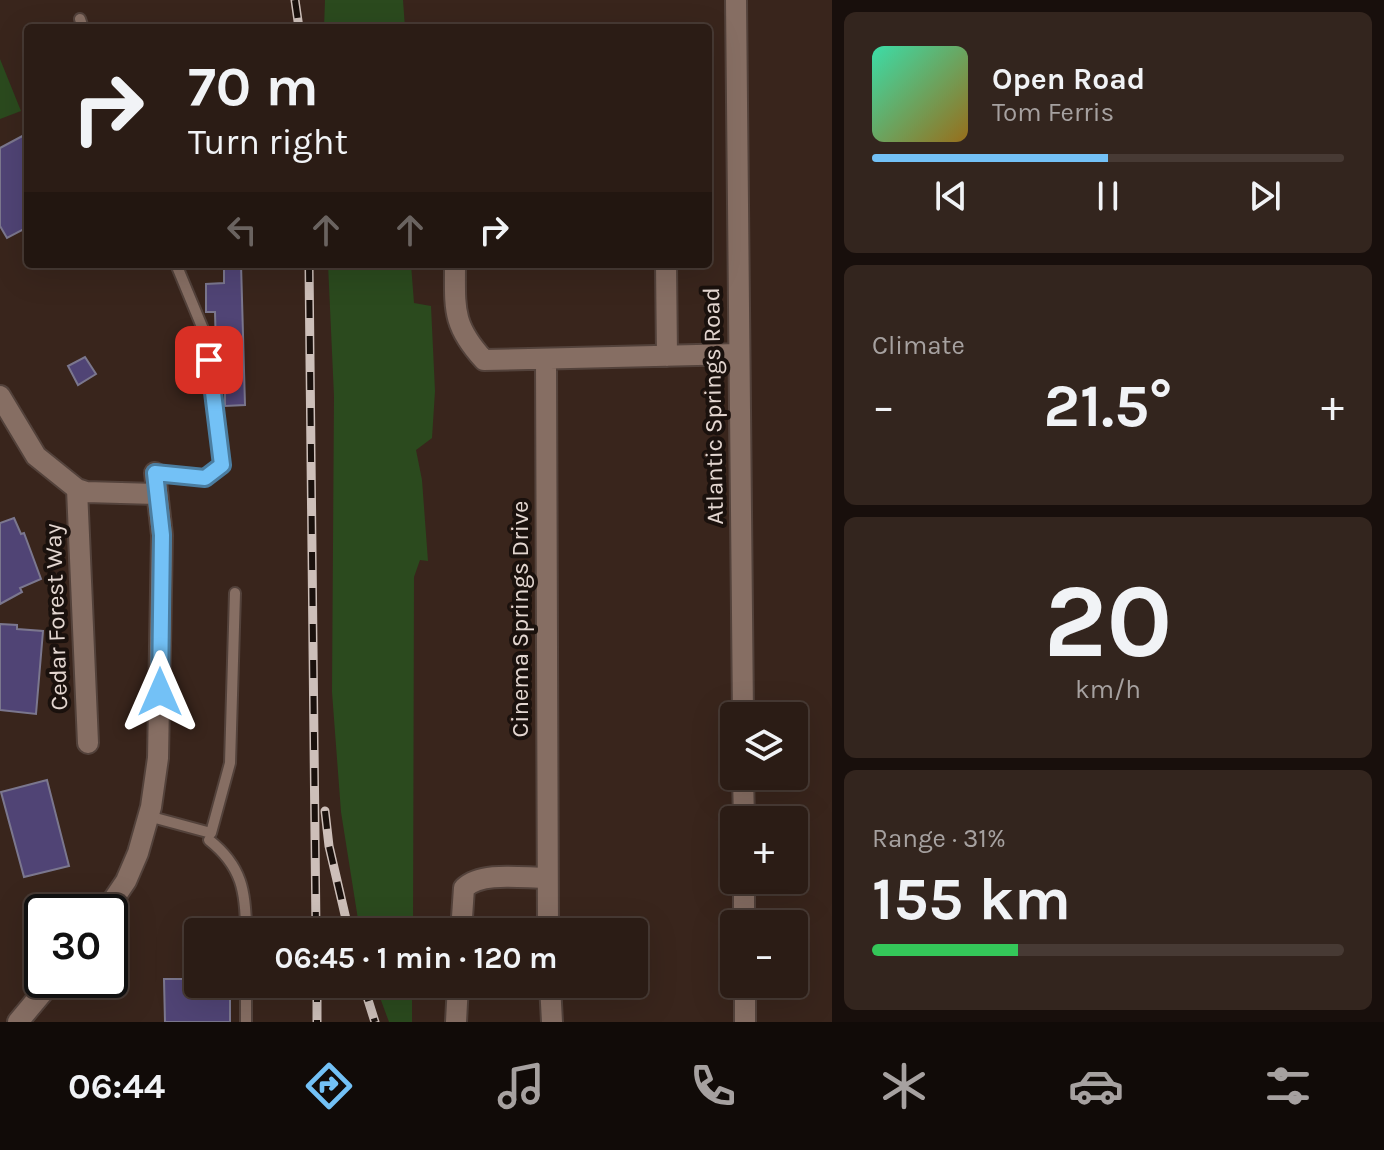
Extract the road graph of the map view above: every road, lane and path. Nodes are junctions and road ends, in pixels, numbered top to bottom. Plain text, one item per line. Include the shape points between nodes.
1 (736, 0) edge
2 (178, 268) edge
3 (455, 268) edge
4 (666, 268) edge
5 (739, 354) junction
6 (667, 356) junction
7 (546, 360) junction
8 (0, 396) edge
9 (156, 483) junction
10 (77, 489) junction
11 (235, 593) dead end
12 (743, 702) edge
13 (88, 743) dead end
14 (148, 816) junction
15 (209, 840) dead end
16 (546, 878) junction
17 (117, 894) edge
18 (245, 918) edge
19 (462, 918) edge
20 (547, 918) edge
21 (38, 998) edge
22 (246, 998) edge
23 (457, 998) edge
24 (551, 998) edge
25 (745, 998) edge
26 (18, 1022) edge
27 (246, 1022) edge
28 (456, 1022) edge
29 (552, 1022) edge
30 (745, 1022) edge

1 - 5 street, Atlantic Springs Road
2 - 9 lane via 205,334 222,465 205,478
3 - 7 street via 455,312 469,345 484,360
4 - 6 street
5 - 6 street
5 - 12 street, Atlantic Springs Road
6 - 7 street
7 - 16 street, Cinema Springs Drive
8 - 10 street, Cedar Forest Way via 36,456
9 - 10 street, Cedar Forest Way
9 - 14 street via 162,535 160,692 158,758
10 - 13 street, Cedar Forest Way
11 - 14 lane via 230,763 211,833
14 - 17 street via 138,853
15 - 18 lane via 227,854 240,875
16 - 19 street via 471,882 464,888
16 - 20 street, Cinema Springs Drive
21 - 26 street
22 - 27 lane
23 - 28 street
24 - 29 street
25 - 30 street

